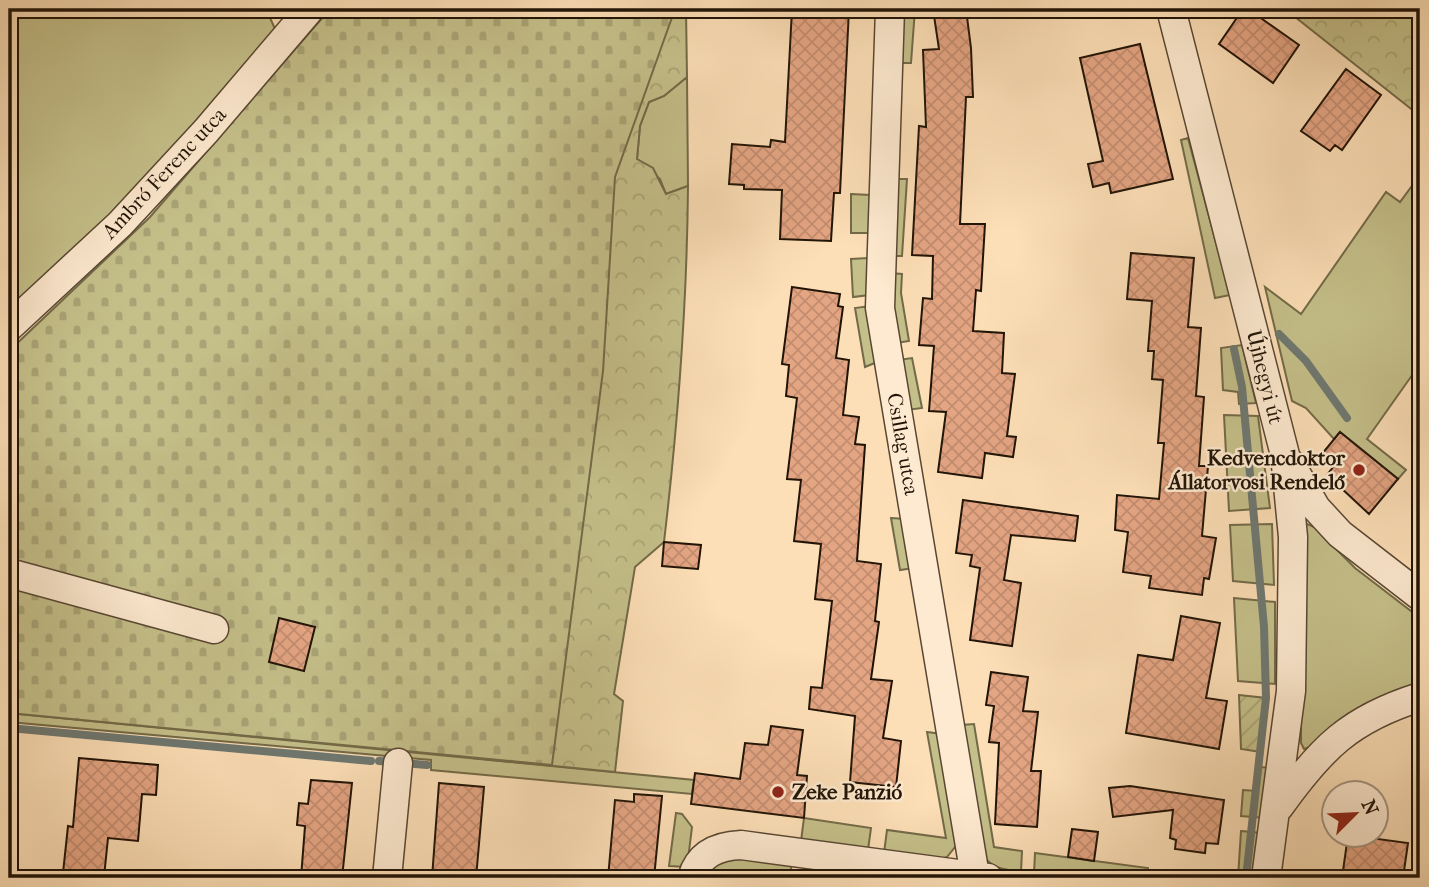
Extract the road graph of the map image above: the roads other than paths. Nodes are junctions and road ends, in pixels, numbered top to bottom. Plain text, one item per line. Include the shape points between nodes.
1 (310, 9) edge
2 (890, 9) edge
3 (1171, 9) edge
4 (9, 327) edge
5 (1285, 455) junction
6 (9, 573) edge
7 (1420, 596) edge
8 (214, 629) dead end
9 (1420, 697) edge
10 (398, 763) dead end
11 (1278, 809) junction
12 (981, 877) edge
13 (387, 878) edge
14 (692, 878) edge
15 (1266, 878) edge

1 - 4 street, Ambró Ferenc utca via 120,223
2 - 12 street, Csillag utca via 880,308
3 - 5 street, Újhegyi út
5 - 7 street via 1316,508 1340,534
5 - 11 street, Újhegyi út via 1294,619 1290,714
6 - 8 street
9 - 11 street via 1391,706 1344,732
10 - 13 street
11 - 15 street, Újhegyi út
12 - 14 street via 741,845 704,856

